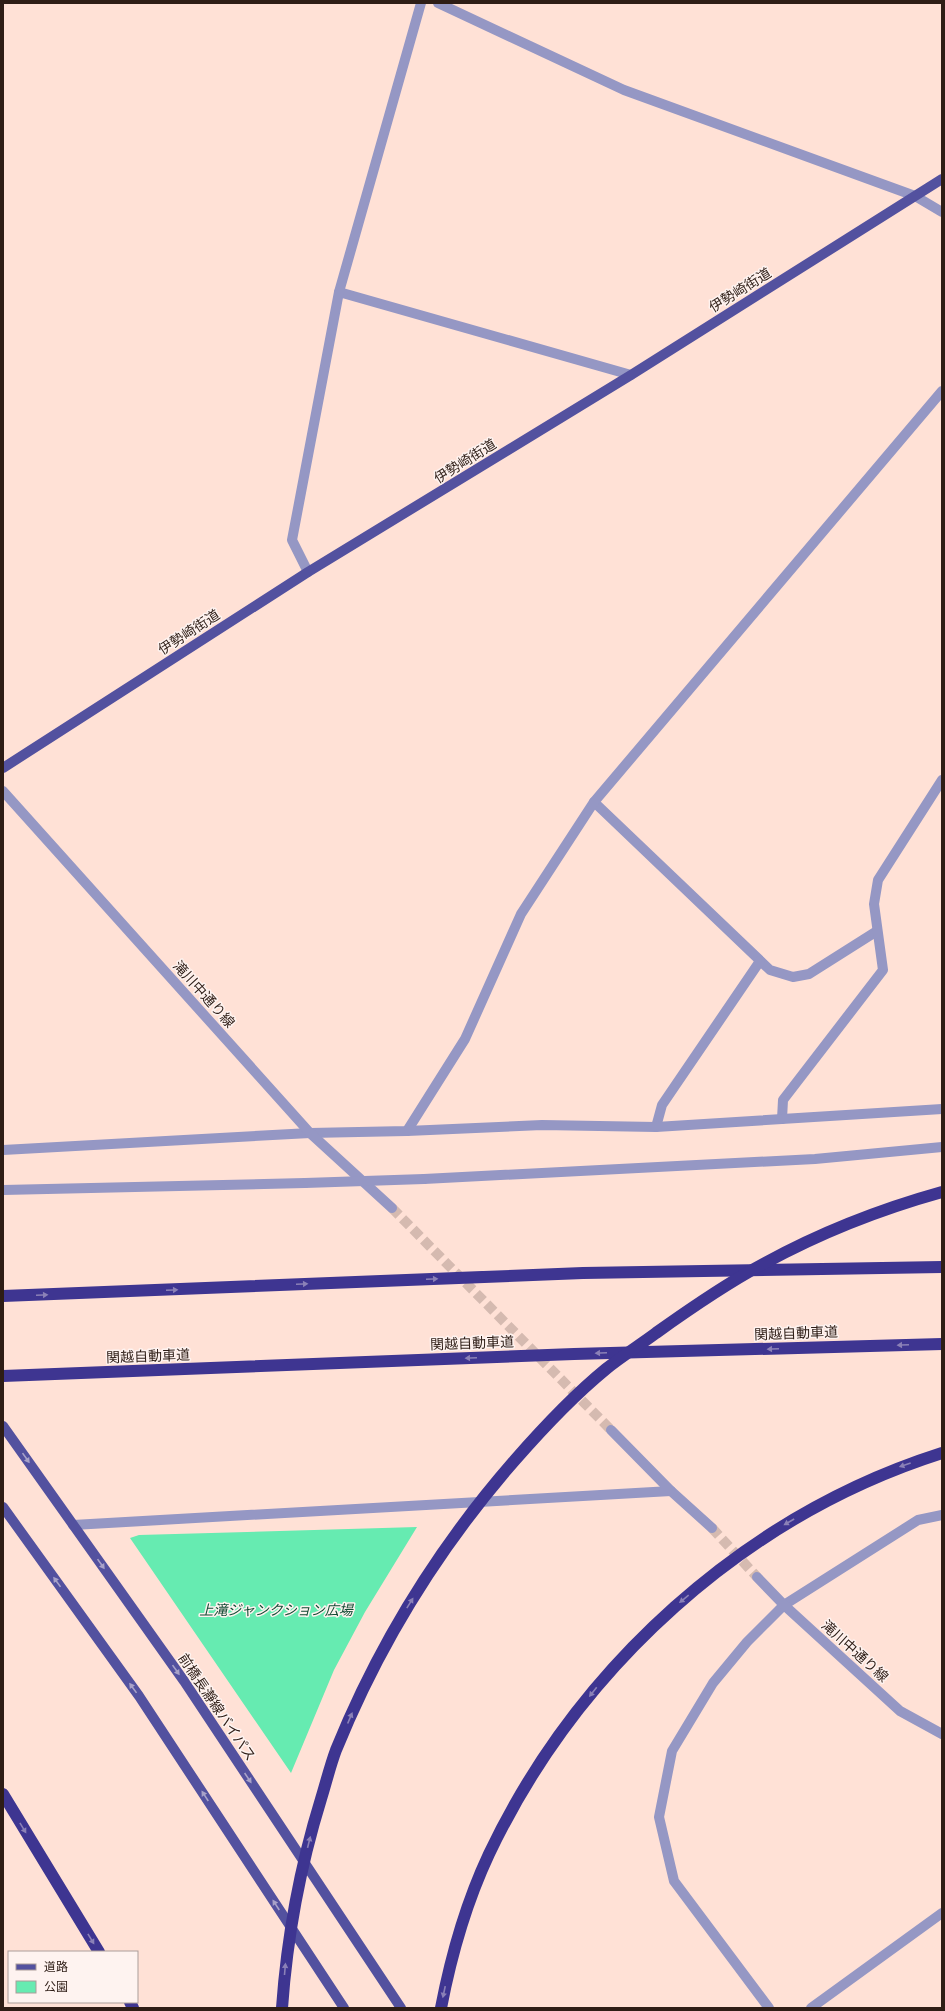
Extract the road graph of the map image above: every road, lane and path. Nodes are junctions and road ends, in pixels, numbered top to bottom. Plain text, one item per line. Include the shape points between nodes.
1 (421, 3) edge
2 (442, 4) edge
3 (942, 180) edge
4 (915, 196) junction
5 (942, 212) edge
6 (339, 292) junction
7 (631, 376) junction
8 (942, 392) edge
9 (308, 572) junction
10 (3, 768) edge
11 (942, 780) edge
12 (3, 791) edge
13 (594, 802) junction
14 (877, 930) junction
15 (760, 961) junction
16 (942, 1108) edge
17 (782, 1119) junction
18 (656, 1127) junction
19 (408, 1131) junction
20 (310, 1133) junction
21 (942, 1147) edge
22 (3, 1150) edge
23 (3, 1190) edge
24 (942, 1192) edge
25 (392, 1208) tunnel mouth
26 (942, 1267) edge
27 (3, 1296) edge
28 (942, 1344) edge
29 (7, 1376) edge
30 (3, 1426) edge
31 (611, 1430) tunnel mouth
32 (942, 1453) edge
33 (671, 1491) junction
34 (3, 1507) edge
35 (942, 1515) edge
36 (73, 1525) junction
37 (712, 1528) tunnel mouth
38 (757, 1577) tunnel mouth
39 (784, 1605) junction
40 (942, 1734) edge
41 (3, 1794) edge
42 (942, 1914) edge
43 (98, 1951) edge
44 (282, 2008) edge
45 (344, 2008) edge
46 (401, 2008) edge
47 (441, 2008) edge
48 (769, 2008) edge
49 (811, 2008) edge

1 - 6 street
2 - 4 street via 624,90
3 - 4 main road, 伊勢崎街道
4 - 5 street
4 - 7 main road, 伊勢崎街道
6 - 7 street
6 - 9 street via 292,540
7 - 9 main road, 伊勢崎街道
8 - 13 street
9 - 10 main road, 伊勢崎街道
11 - 14 street via 878,880 874,904
12 - 20 street, 滝川中通り線
13 - 15 street
13 - 19 street via 520,914 465,1039
14 - 15 street via 809,974 793,977 770,970
14 - 17 street via 883,970 783,1100
15 - 18 street via 662,1105
16 - 17 street
17 - 18 street
18 - 19 street via 542,1125
19 - 20 street
20 - 22 street
20 - 25 street, 滝川中通り線
21 - 23 street, bridge via 815,1159 424,1179
44 -> 24 highway, bridge via 285,1962 299,1882 335,1753 367,1679 404,1612 439,1556 490,1488 547,1424 606,1368 692,1307 765,1263 846,1225
27 -> 26 highway via 583,1273
28 -> 29 highway, 関越自動車道 via 582,1354
30 -> 36 main road, 前橋長瀞線バイパス
31 - 33 street
32 -> 47 highway via 901,1466 835,1496 777,1529 658,1620 605,1676 562,1731 520,1795 492,1848 464,1919 447,1976
33 - 36 street
33 - 37 street
45 -> 34 main road via 139,1696
35 - 39 street via 918,1520
36 -> 46 main road, 前橋長瀞線バイパス via 184,1681
38 - 39 street, 滝川中通り線
39 - 40 street, 滝川中通り線 via 900,1711
39 - 48 street via 747,1642 713,1683 672,1751 659,1816 674,1881
41 -> 43 highway
42 - 49 street

